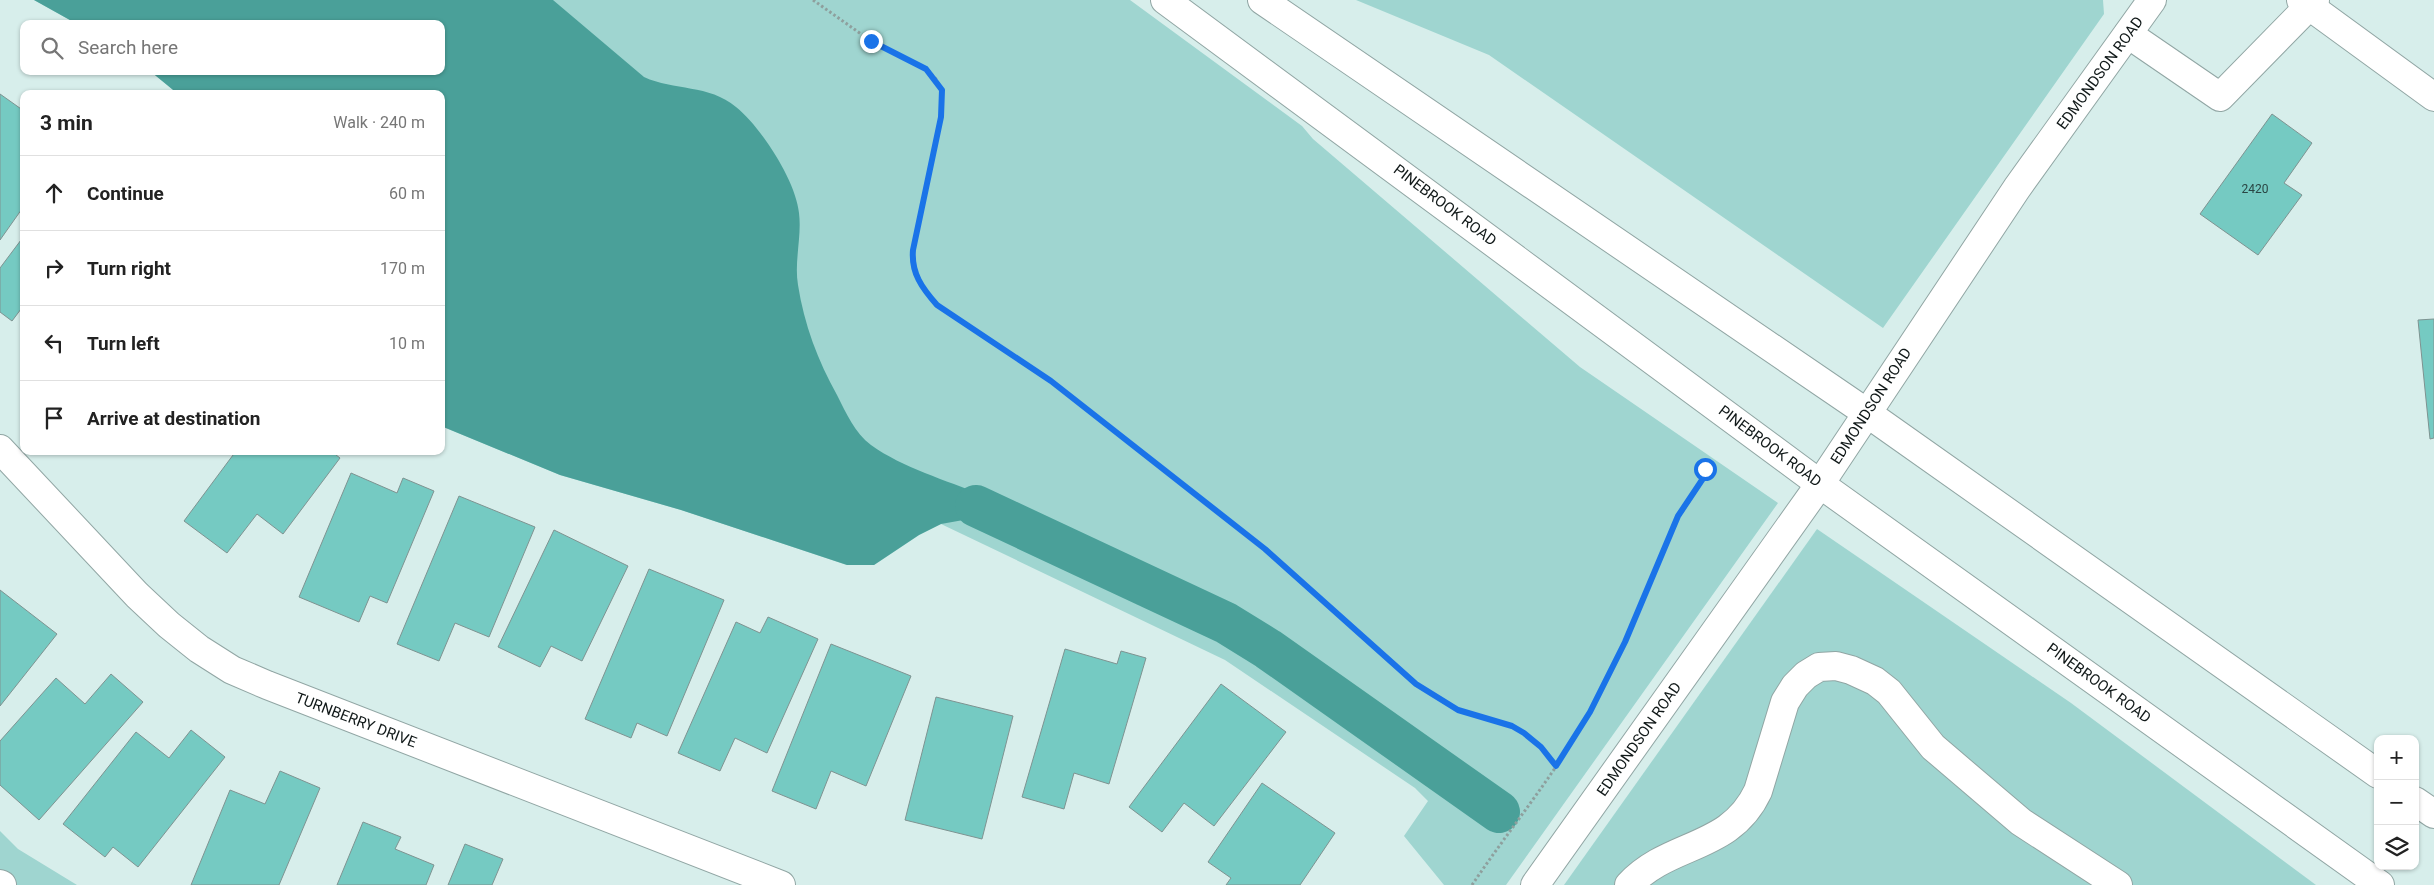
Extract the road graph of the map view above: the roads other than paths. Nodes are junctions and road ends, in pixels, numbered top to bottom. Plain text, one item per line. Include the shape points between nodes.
1 (1165, 0) edge
2 (1262, 0) edge
3 (2152, 0) edge
4 (2309, 2) edge
5 (2128, 34) junction
6 (2434, 97) edge
7 (1867, 413) junction
8 (0, 449) edge
9 (1820, 484) junction
10 (2374, 771) edge
11 (2419, 804) edge
12 (2434, 814) edge
13 (781, 885) edge
14 (1535, 885) edge
15 (1629, 885) edge
16 (2118, 885) edge
17 (2380, 885) edge

1 - 9 street, PINEBROOK ROAD
2 - 7 street
3 - 5 street, EDMONDSON ROAD
4 - 5 street via 2220,97
4 - 6 street
5 - 7 street, EDMONDSON ROAD via 2017,188
7 - 9 street, EDMONDSON ROAD
7 - 10 street
8 - 13 street, TURNBERRY DRIVE via 137,595 200,649 232,670 266,686
9 - 14 street, EDMONDSON ROAD
9 - 17 street, PINEBROOK ROAD
11 - 12 street
15 - 16 street via 1667,857 1720,835 1738,821 1758,791 1785,702 1795,686 1806,674 1819,667 1836,666 1875,681 1888,692 1933,747 2021,822

